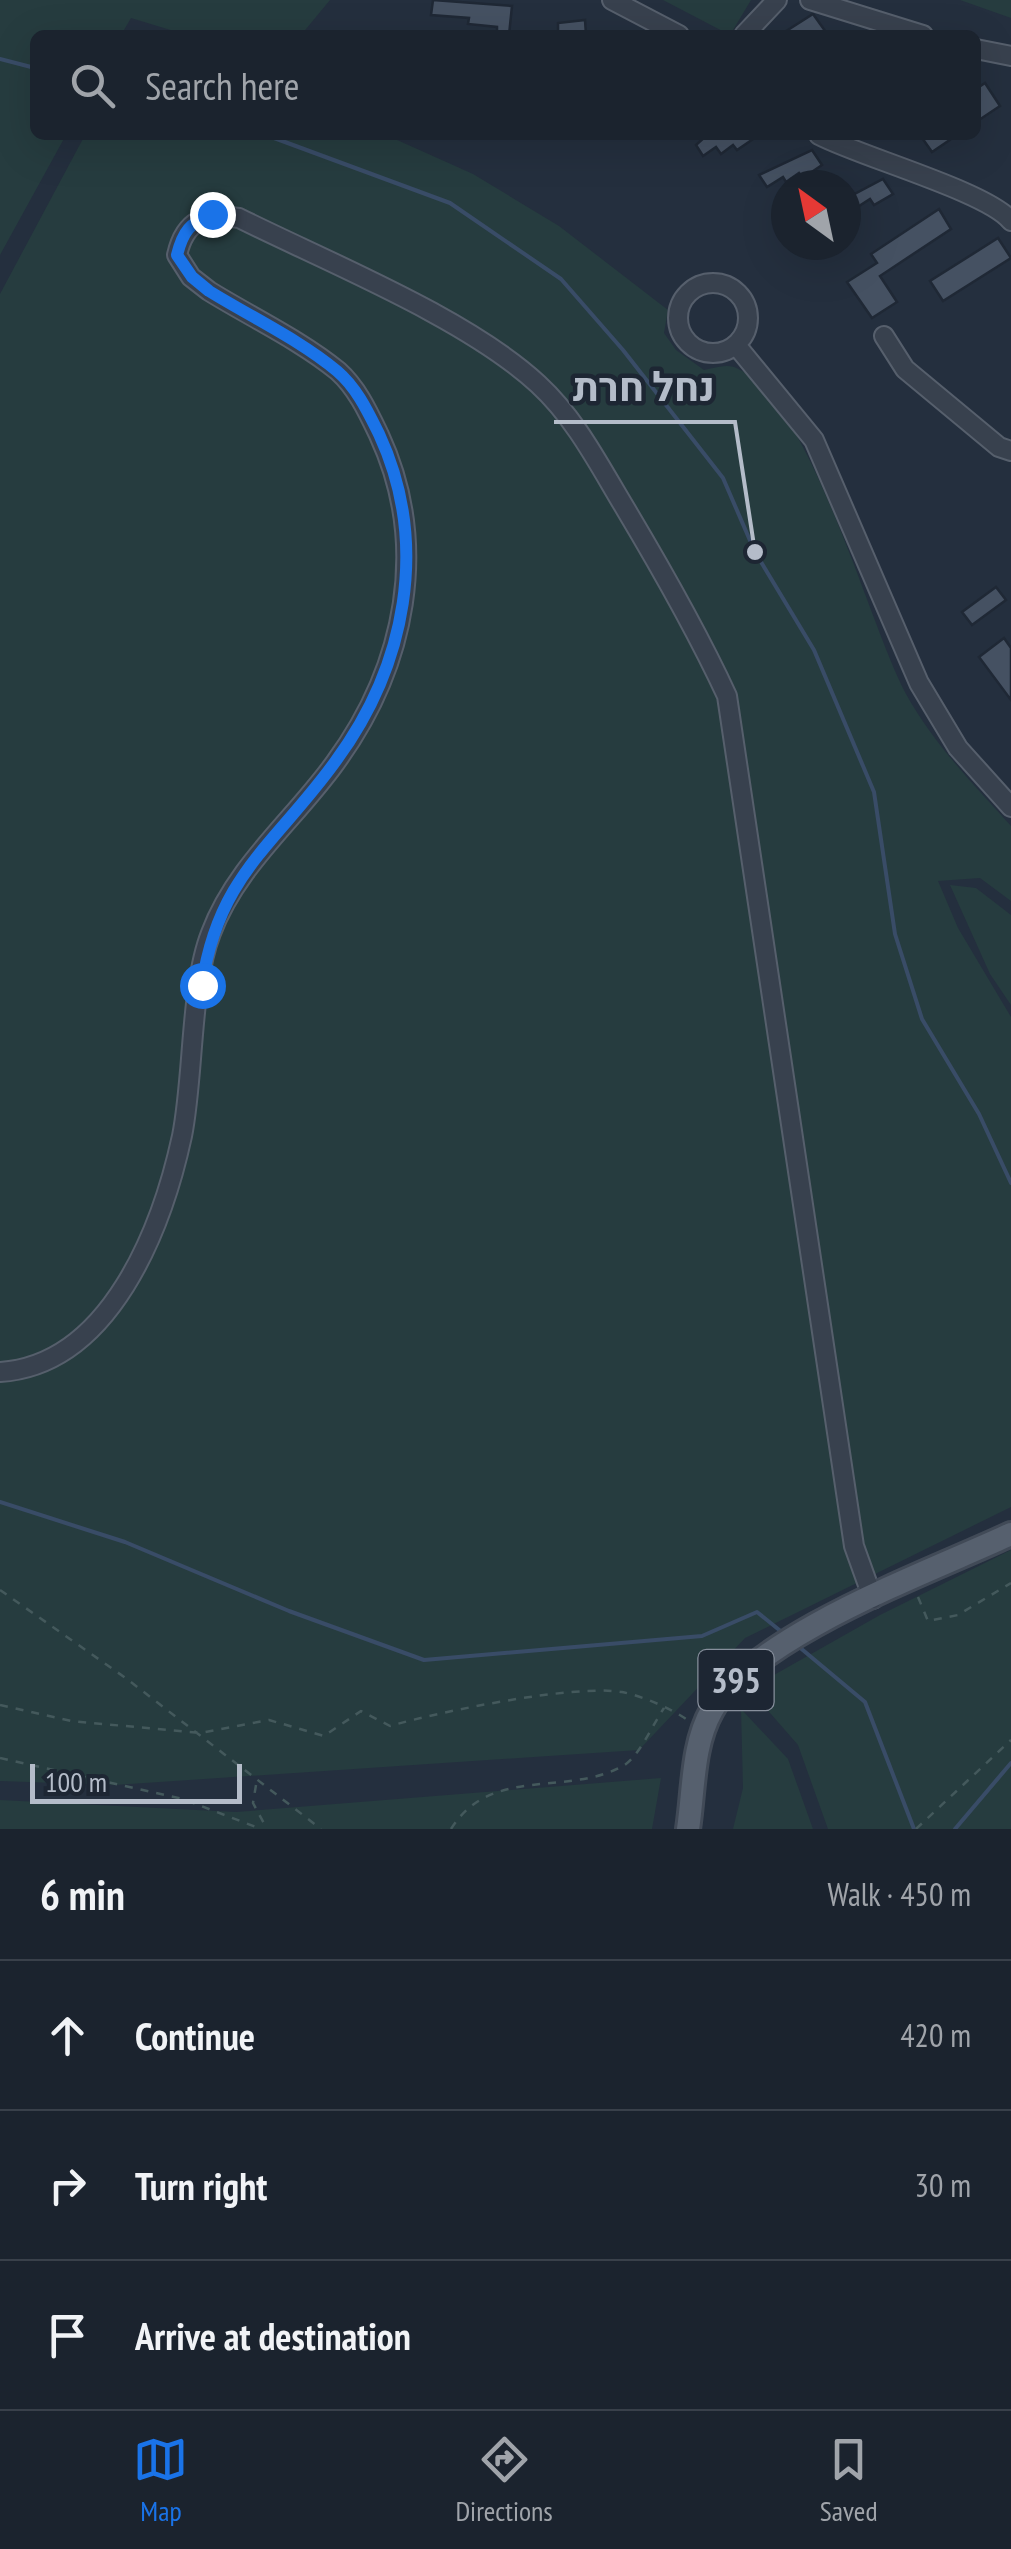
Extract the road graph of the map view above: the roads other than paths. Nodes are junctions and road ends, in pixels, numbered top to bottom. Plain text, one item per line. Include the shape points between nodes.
1 (612, 0) edge
2 (777, 0) edge
3 (810, 0) edge
4 (669, 30) edge
5 (749, 30) edge
6 (906, 30) edge
7 (981, 50) edge
8 (1011, 56) edge
9 (831, 140) edge
10 (1011, 221) edge
11 (884, 336) dead end
12 (736, 344) dead end
13 (1011, 451) edge
14 (1011, 807) edge
15 (0, 1372) edge
16 (1011, 1534) edge
17 (873, 1599) junction
18 (688, 1829) edge

1 - 4 street
2 - 5 street
3 - 6 street
7 - 8 street
9 - 10 street via 982,198
11 - 13 street via 905,369
12 - 14 street via 814,440 919,683 958,748
15 - 17 street via 39,1364 69,1346 98,1325 117,1297 155,1224 182,1137 209,937 247,868 336,762 365,714 400,630 408,579 406,515 391,461 358,395 338,372 209,291 177,255 182,234 194,222 212,214 239,218 438,318 538,384 595,457 719,678 738,755 854,1546
16 - 17 main road, 395
17 - 18 main road, 395 via 780,1645 742,1673 712,1710 697,1748

